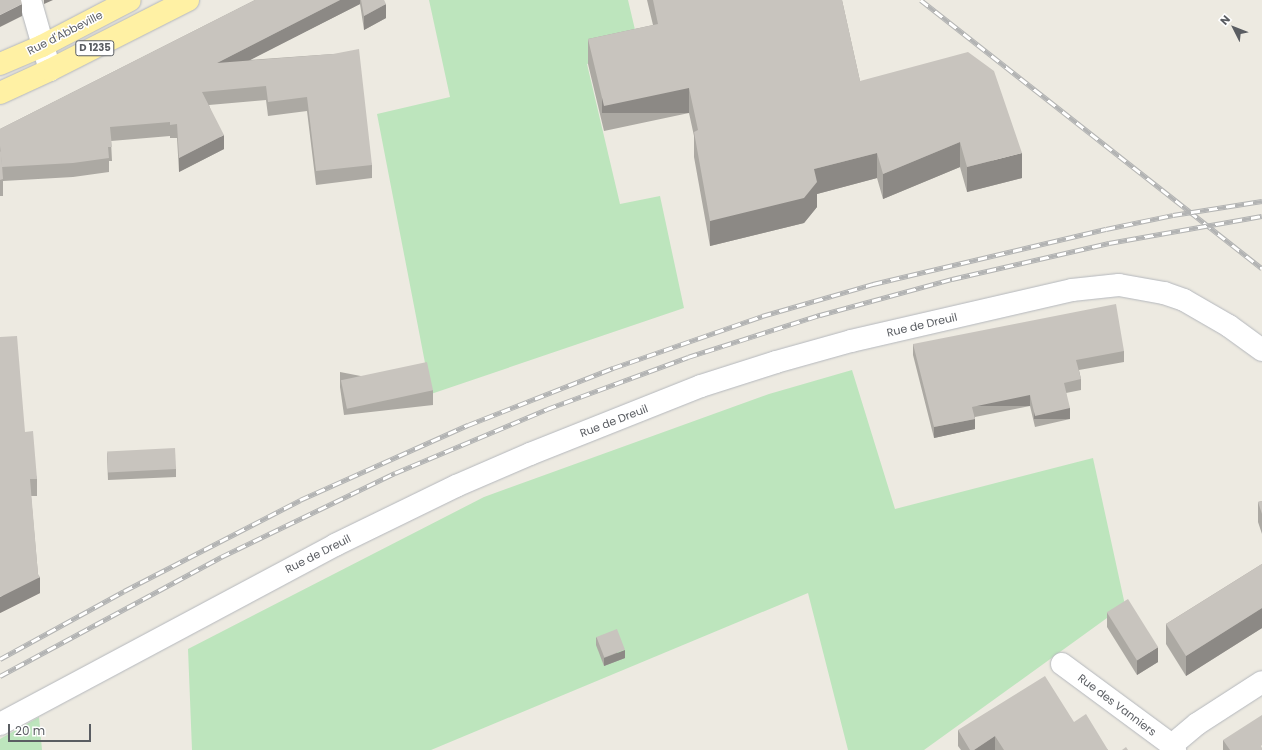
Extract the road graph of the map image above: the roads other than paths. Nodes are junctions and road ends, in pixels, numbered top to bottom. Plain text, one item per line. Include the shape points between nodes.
1 (30, 0) edge
2 (130, 0) edge
3 (188, 0) edge
4 (42, 46) junction
5 (0, 64) edge
6 (50, 70) junction
7 (0, 94) edge
8 (1262, 350) edge
9 (1062, 664) dead end
10 (1262, 682) edge
11 (0, 724) edge
12 (1173, 747) edge

1 - 4 street
2 - 4 main road, Rue d'Abbeville / D 1235
3 - 6 main road, D 1235
4 - 5 main road, Rue d'Abbeville / D 1235
4 - 6 street
6 - 7 main road, D 1235
8 - 11 street, Rue de Dreuil via 1229,326 1184,300 1164,293 1119,285 1072,290 851,341 776,362 701,386 456,486 335,545
9 - 12 street, Rue des Vanniers
10 - 12 street, Rue des Vanniers via 1197,724

